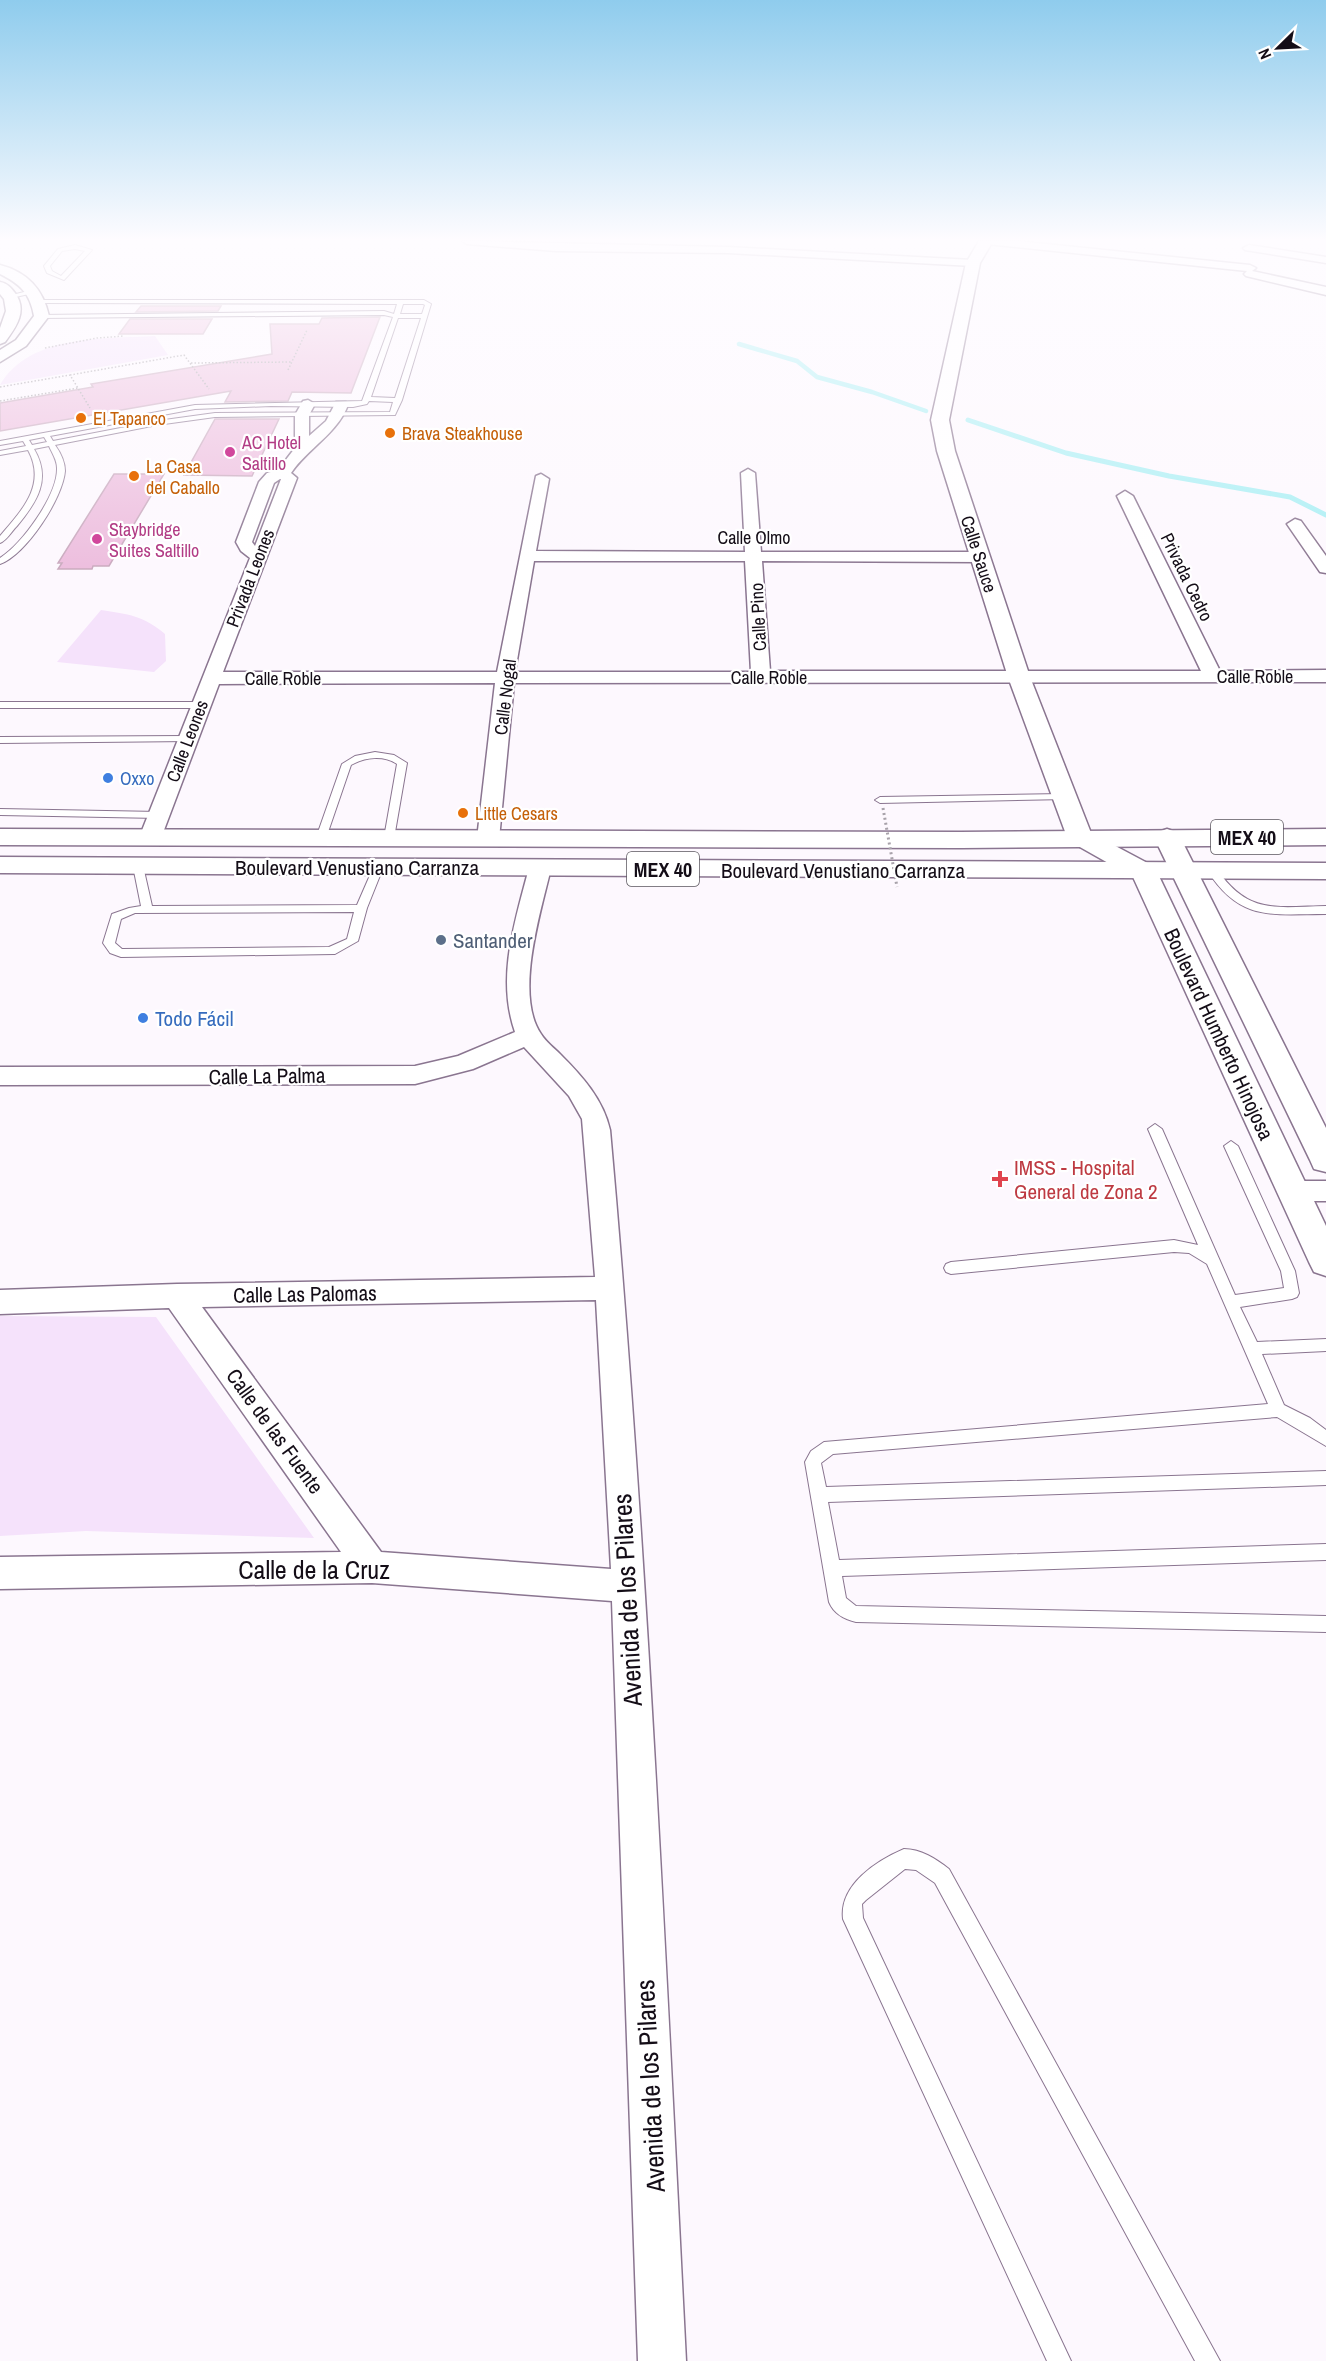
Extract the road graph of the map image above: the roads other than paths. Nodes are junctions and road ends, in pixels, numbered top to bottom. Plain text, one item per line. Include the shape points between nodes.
1 (384, 351) edge
2 (414, 351) edge
3 (954, 351) edge
4 (368, 399) junction
5 (399, 400) junction
6 (209, 406) junction
7 (305, 410) junction
8 (340, 410) junction
9 (214, 415) junction
10 (46, 434) junction
11 (25, 439) junction
12 (0, 443) edge
13 (51, 444) junction
14 (31, 448) junction
15 (302, 449) junction
16 (0, 453) edge
17 (748, 473) dead end
18 (541, 479) dead end
19 (1125, 496) dead end
20 (1294, 524) dead end
21 (0, 541) edge
22 (529, 555) junction
23 (755, 556) junction
24 (980, 557) junction
25 (0, 562) edge
26 (1326, 568) edge
27 (1213, 676) junction
28 (1326, 676) edge
29 (760, 677) junction
30 (1019, 677) junction
31 (212, 678) junction
32 (505, 678) junction
33 (0, 705) edge
34 (201, 705) junction
35 (188, 739) junction
36 (0, 740) edge
37 (1063, 797) junction
38 (881, 804) road end
39 (0, 812) edge
40 (154, 826) junction
41 (0, 837) edge
42 (1080, 837) junction
43 (1167, 837) junction
44 (1326, 837) edge
45 (321, 838) junction
46 (389, 838) junction
47 (488, 839) junction
48 (0, 865) edge
49 (138, 866) junction
50 (378, 868) junction
51 (540, 868) junction
52 (1198, 870) junction
53 (1326, 871) edge
54 (1144, 872) junction
55 (361, 908) junction
56 (147, 909) junction
57 (1326, 910) edge
58 (1238, 982) junction
59 (1196, 983) junction
60 (528, 1036) junction
61 (0, 1076) edge
62 (1155, 1129) dead end
63 (1231, 1146) dead end
64 (1326, 1160) edge
65 (1293, 1191) junction
66 (1326, 1191) edge
67 (1212, 1260) junction
68 (1326, 1262) edge
69 (951, 1268) dead end
70 (609, 1288) junction
71 (177, 1296) junction
72 (0, 1302) edge
73 (1231, 1302) junction
74 (1326, 1345) edge
75 (1252, 1348) junction
76 (1278, 1410) junction
77 (1326, 1439) edge
78 (1326, 1478) edge
79 (819, 1495) junction
80 (1326, 1552) edge
81 (372, 1567) junction
82 (833, 1568) junction
83 (0, 1573) edge
84 (627, 1586) junction
85 (1326, 1624) edge
86 (662, 2361) edge
87 (1059, 2361) edge
88 (1208, 2361) edge

1 - 4 lane
2 - 5 lane
3 - 24 street, Calle Sauce via 940,420
4 - 5 lane
4 - 8 lane
5 - 8 lane via 393,414
6 - 7 lane
6 - 9 lane
6 - 10 lane
7 - 8 lane
7 - 8 lane
7 - 9 lane
7 - 15 street
8 - 15 street, Privada Leones via 323,433
9 - 13 lane
10 - 11 lane
10 - 13 lane
11 - 12 lane
11 - 14 lane
13 - 14 lane
13 - 25 lane via 61,471 58,486 25,538 8,559
14 - 16 lane
14 - 21 lane via 39,466 39,488
15 - 31 street, Privada Leones via 286,476
17 - 23 street, Calle Pino
18 - 22 street, Calle Nogal
19 - 27 street, Privada Cedro
20 - 26 street
22 - 23 street, Calle Olmo
22 - 32 street, Calle Nogal
23 - 24 street, Calle Olmo
23 - 29 street, Calle Pino
24 - 30 street, Calle Sauce
27 - 28 street, Calle Roble
27 - 30 street, Calle Roble
29 - 30 street, Calle Roble
29 - 32 street, Calle Roble
30 - 37 street, Calle Sauce
31 - 32 street, Calle Roble
31 - 34 street, Calle Leones
32 - 47 street, Calle Nogal
33 - 34 lane
34 - 35 street, Calle Leones
35 - 36 lane
35 - 40 street, Calle Leones
37 - 38 lane
37 - 42 street, Calle Sauce
39 - 40 lane
40 - 41 street, Boulevard Venustiano Carranza / MEX 40
40 - 45 street, Boulevard Venustiano Carranza / MEX 40
42 - 43 street, Boulevard Venustiano Carranza / MEX 40
42 - 47 street, Boulevard Venustiano Carranza / MEX 40
42 - 54 street
43 - 44 street, Boulevard Venustiano Carranza / MEX 40
43 - 52 street, Boulevard Humberto Hinojosa
45 - 46 street, Boulevard Venustiano Carranza / MEX 40
45 - 46 lane via 347,764 356,758 373,756 393,757 403,765
46 - 47 street, Boulevard Venustiano Carranza / MEX 40
48 - 49 street, Boulevard Venustiano Carranza / MEX 40
49 - 50 street, Boulevard Venustiano Carranza / MEX 40
49 - 56 lane
50 - 51 street, Boulevard Venustiano Carranza / MEX 40
50 - 55 lane
51 - 54 street, Boulevard Venustiano Carranza / MEX 40
51 - 60 street, Avenida de los Pilares via 516,990
52 - 53 street, Boulevard Venustiano Carranza / MEX 40
52 - 54 street, Boulevard Venustiano Carranza / MEX 40
52 - 57 lane via 1238,901 1256,909
52 - 58 street, Boulevard Humberto Hinojosa
54 - 59 street, Boulevard Humberto Hinojosa
55 - 56 lane
55 - 56 lane via 352,941 331,951 114,950 109,943 116,917
58 - 59 street
58 - 64 street, Boulevard Humberto Hinojosa
59 - 65 street, Boulevard Humberto Hinojosa
60 - 61 street, Calle La Palma via 464,1063 415,1075
60 - 70 street, Avenida de los Pilares via 579,1092 596,1123
62 - 67 lane
63 - 73 lane via 1288,1271 1292,1293
65 - 66 street
65 - 68 street, Boulevard Humberto Hinojosa
67 - 69 lane via 1192,1248 1174,1246
67 - 73 lane
70 - 71 street, Calle Las Palomas
70 - 84 street, Avenida de los Pilares
71 - 72 street, Calle Las Palomas
71 - 81 street, Calle de las Fuente
73 - 75 lane
74 - 75 lane
75 - 76 lane
76 - 77 lane
76 - 79 lane via 830,1447 813,1462
78 - 79 lane
79 - 82 lane
80 - 82 lane
81 - 83 street, Calle de la Cruz
81 - 84 street, Calle de la Cruz
82 - 85 lane via 838,1602 856,1614
84 - 86 street, Avenida de los Pilares
87 - 88 lane via 854,1919 856,1894 901,1859 915,1859 942,1876

